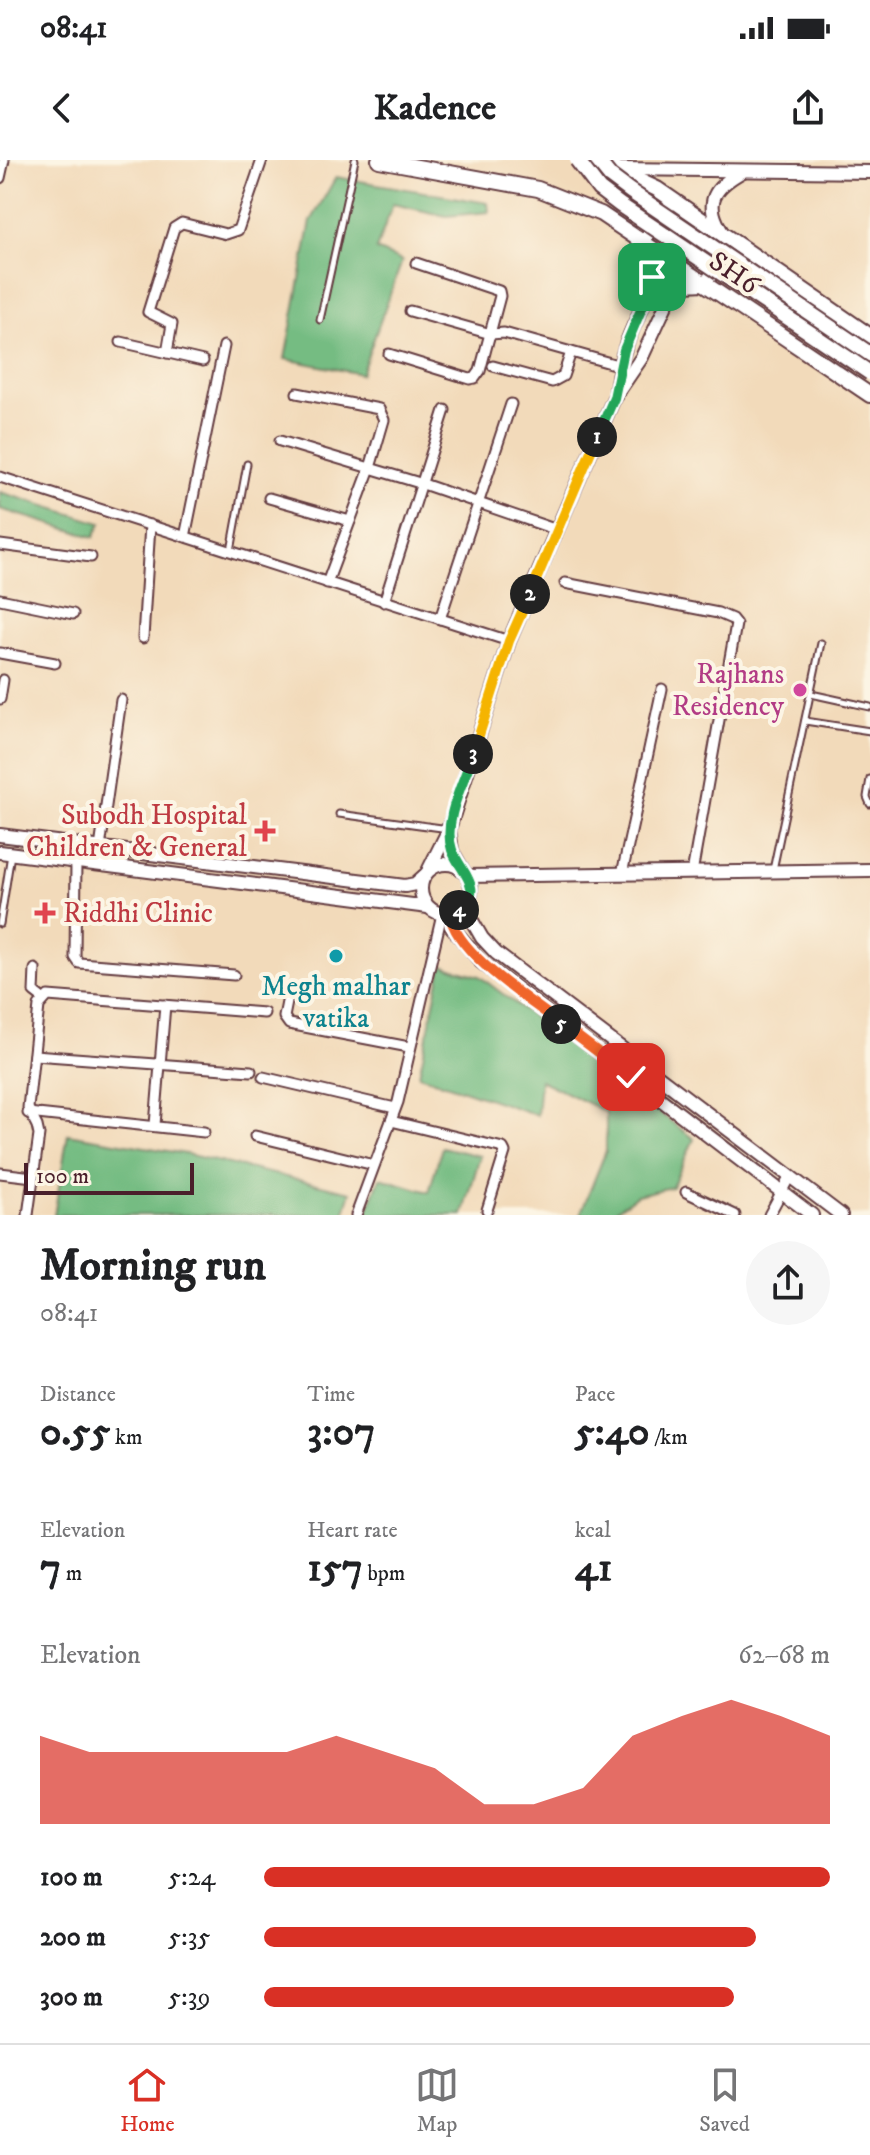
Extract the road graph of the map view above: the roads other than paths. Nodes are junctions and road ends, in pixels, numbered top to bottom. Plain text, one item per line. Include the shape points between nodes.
1 (4, 160) edge
2 (262, 160) edge
3 (355, 160) edge
4 (379, 160) edge
5 (574, 160) edge
6 (597, 160) edge
7 (614, 169) junction
8 (746, 170) junction
9 (870, 172) edge
10 (0, 178) edge
11 (673, 200) junction
12 (728, 237) junction
13 (643, 242) junction
14 (416, 263) dead end
15 (705, 284) junction
16 (410, 311) dead end
17 (320, 320) dead end
18 (491, 334) junction
19 (870, 336) edge
20 (121, 342) dead end
21 (224, 346) dead end
22 (571, 352) junction
23 (167, 353) junction
24 (389, 354) dead end
25 (870, 354) edge
26 (203, 361) dead end
27 (493, 366) dead end
28 (621, 366) junction
29 (870, 373) edge
30 (297, 393) dead end
31 (870, 395) edge
32 (614, 398) junction
33 (511, 404) dead end
34 (445, 410) dead end
35 (280, 441) dead end
36 (247, 464) dead end
37 (370, 468) junction
38 (0, 477) edge
39 (423, 484) junction
40 (269, 498) dead end
41 (479, 502) junction
42 (350, 521) junction
43 (150, 525) junction
44 (557, 530) junction
45 (185, 537) junction
46 (0, 545) edge
47 (231, 552) junction
48 (91, 557) dead end
49 (327, 583) junction
50 (565, 583) dead end
51 (0, 599) edge
52 (384, 602) junction
53 (73, 614) dead end
54 (440, 619) junction
55 (143, 638) dead end
56 (509, 641) junction
57 (821, 643) dead end
58 (0, 653) edge
59 (55, 663) dead end
60 (3, 680) dead end
61 (662, 689) dead end
62 (811, 694) junction
63 (0, 699) edge
64 (121, 700) dead end
65 (870, 707) edge
66 (805, 721) junction
67 (870, 731) edge
68 (870, 779) edge
69 (870, 804) edge
70 (339, 814) dead end
71 (449, 829) junction
72 (0, 835) edge
73 (100, 848) junction
74 (6, 853) edge
75 (76, 862) junction
76 (870, 870) edge
77 (773, 871) junction
78 (465, 872) junction
79 (427, 873) junction
80 (692, 873) junction
81 (622, 874) junction
82 (502, 876) junction
83 (466, 904) junction
84 (428, 907) junction
85 (446, 914) junction
86 (0, 924) edge
87 (35, 969) dead end
88 (234, 975) dead end
89 (288, 997) dead end
90 (43, 999) junction
91 (165, 1005) junction
92 (264, 1013) dead end
93 (409, 1047) junction
94 (34, 1055) junction
95 (161, 1064) junction
96 (251, 1071) dead end
97 (263, 1077) dead end
98 (395, 1108) junction
99 (28, 1113) junction
100 (391, 1121) junction
101 (155, 1125) junction
102 (204, 1132) dead end
103 (255, 1136) dead end
104 (374, 1165) junction
105 (0, 1173) edge
106 (790, 1176) junction
107 (33, 1177) junction
108 (780, 1191) junction
109 (686, 1192) dead end
110 (487, 1210) dead end
111 (28, 1215) edge
112 (356, 1215) edge
113 (735, 1215) edge
114 (769, 1215) edge
115 (812, 1215) edge
116 (841, 1215) edge

1 - 10 street
2 - 23 street via 238,230 226,234 182,223 174,228 148,312 172,324
3 - 17 lane
4 - 13 main road, SH6 via 538,189 601,214
5 - 7 main road, SH6
5 - 29 main road, bridge via 620,205
6 - 25 main road, bridge via 610,176
7 - 8 street
7 - 11 main road, SH6
8 - 9 street
8 - 12 street via 718,189 714,198 713,217
11 - 12 main road, SH6
11 - 13 street
12 - 15 street
12 - 19 main road, SH6
13 - 15 main road, SH6
13 - 28 street via 652,277
14 - 18 street via 499,291
15 - 31 main road, SH6
15 - 32 street via 673,290 642,357
16 - 18 street
18 - 22 street
18 - 24 street via 480,371 470,379
20 - 23 street
21 - 45 street
22 - 27 street via 563,376 552,382
22 - 28 street
23 - 26 street
28 - 32 street
30 - 37 street via 379,409 384,420
32 - 44 street
33 - 41 street
34 - 39 street
35 - 37 street
36 - 47 lane
37 - 39 street
37 - 42 street
38 - 43 street
39 - 41 street
39 - 52 street
40 - 42 street
41 - 44 street
41 - 54 street
42 - 49 street
43 - 45 street
43 - 55 street
44 - 56 street
45 - 47 street
46 - 48 street
47 - 49 street
49 - 52 street
50 - 80 street via 718,613 736,624
51 - 53 street
52 - 54 street
54 - 56 street
56 - 71 street
57 - 62 lane
58 - 59 street
60 - 63 street
61 - 81 street
62 - 65 lane
62 - 66 lane
64 - 73 street
66 - 67 lane
66 - 77 lane
68 - 69 lane
70 - 71 lane
71 - 78 street via 452,851
71 - 79 street
72 - 73 street
73 - 79 street via 405,886
74 - 75 street
74 - 86 lane
75 - 84 street
75 - 88 street via 79,963
76 - 77 street
77 - 80 street
78 - 79 street via 446,863
78 - 82 street
78 - 83 street via 471,884
79 - 84 street via 421,893
80 - 81 street
81 - 82 street
82 - 83 street
83 - 85 street
83 - 106 street via 482,938 496,953
84 - 85 street
85 - 93 street
85 - 108 street via 481,962
87 - 90 street via 34,992
89 - 93 street via 284,1017 289,1024
90 - 91 street
90 - 94 street
91 - 92 street
91 - 95 street
93 - 98 street
94 - 95 street
94 - 99 street
95 - 96 street
95 - 101 street
97 - 98 street
98 - 100 street
99 - 101 street
99 - 107 street via 39,1135
100 - 104 street
100 - 110 street via 503,1148
101 - 102 street
103 - 104 street
104 - 112 street
105 - 107 street
106 - 108 street
106 - 116 street
107 - 111 street
108 - 114 street
108 - 115 street
109 - 113 street

